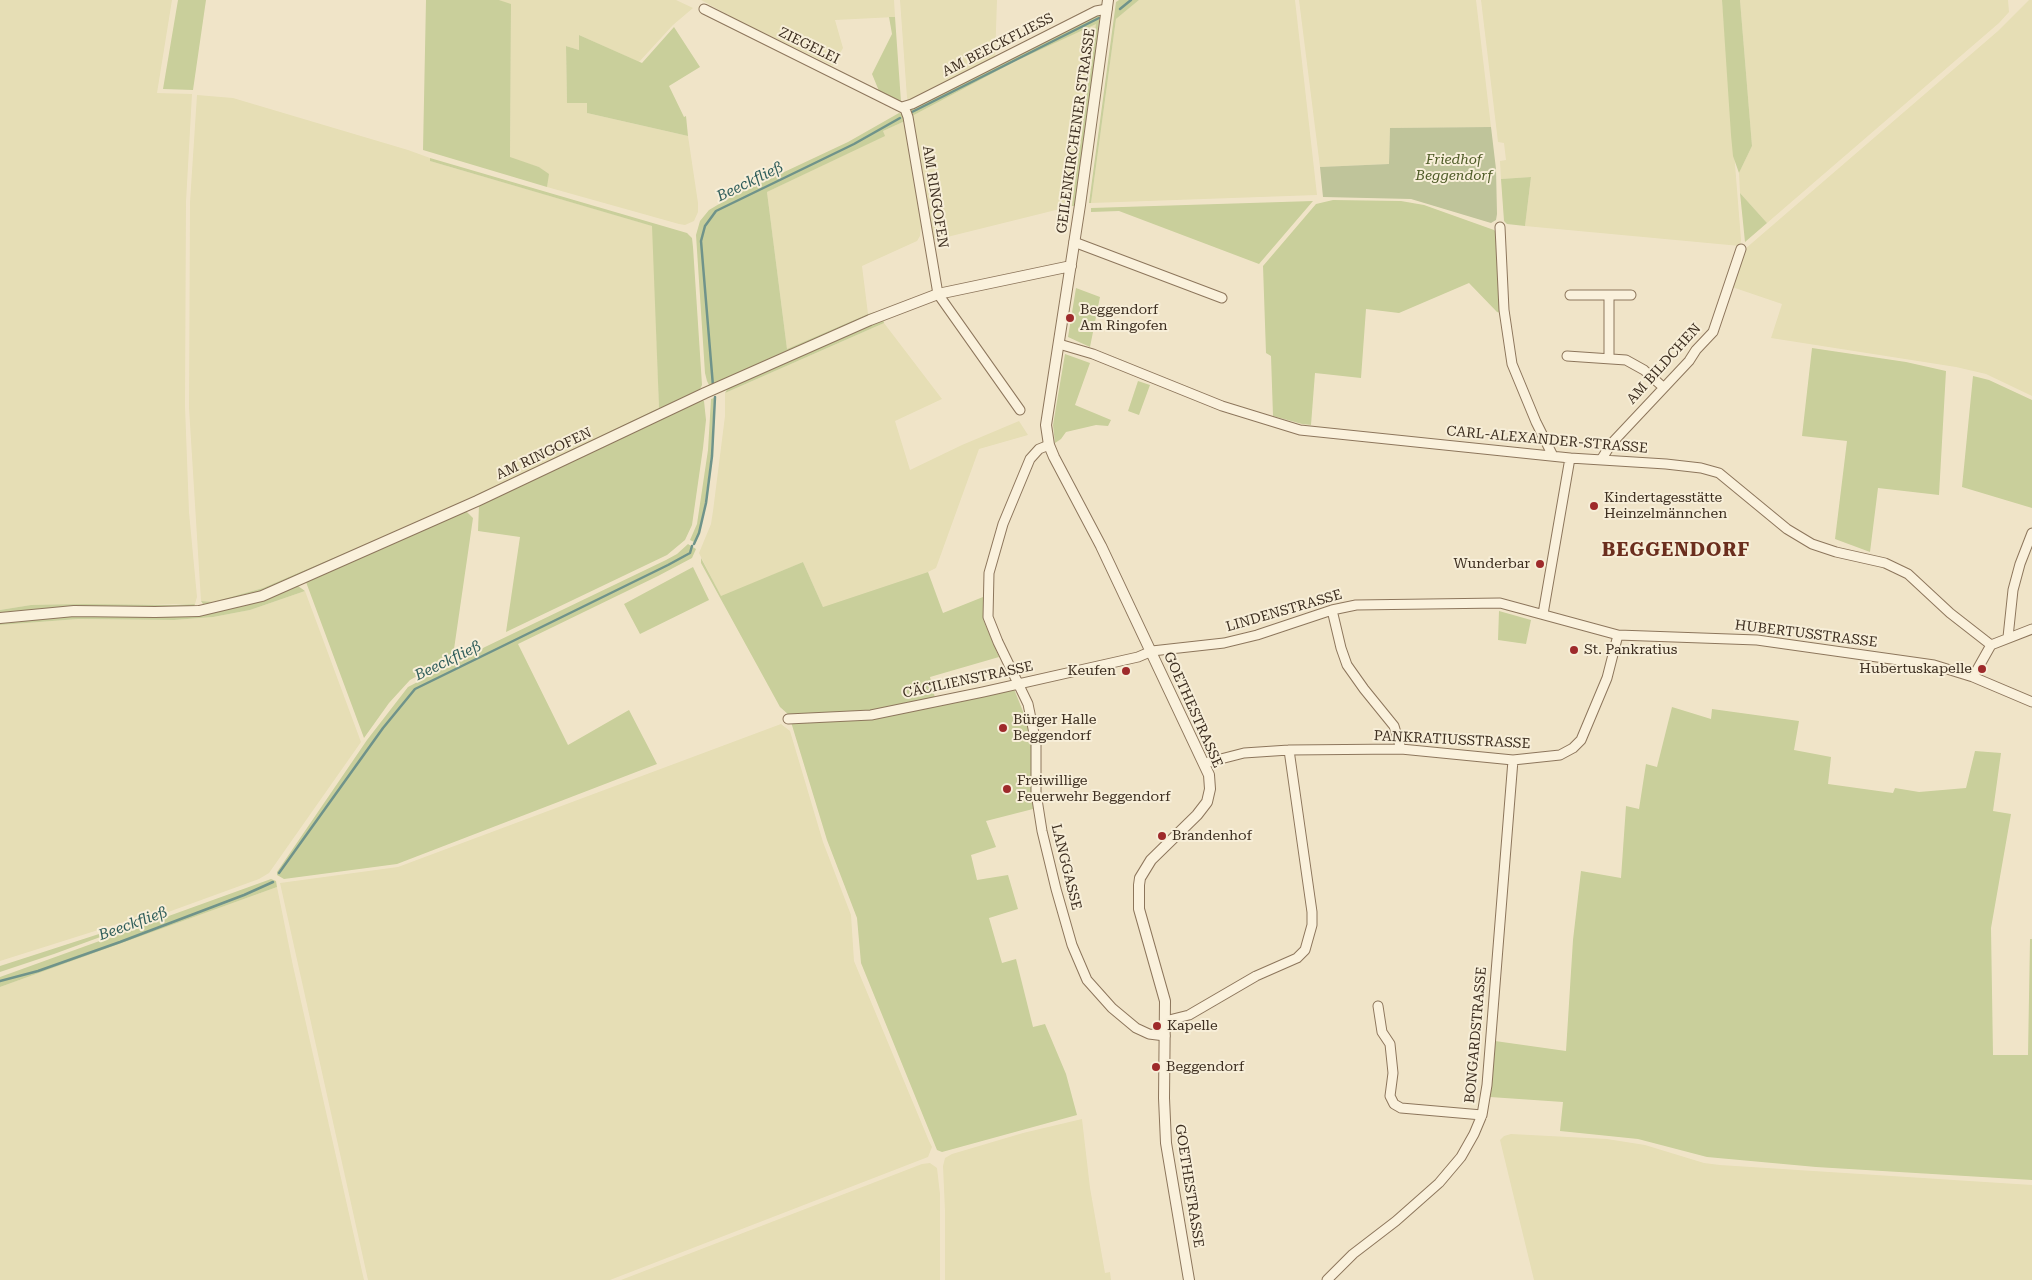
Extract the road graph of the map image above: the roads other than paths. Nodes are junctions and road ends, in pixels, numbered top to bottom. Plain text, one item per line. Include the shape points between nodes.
1 (1108, 4) edge
2 (704, 9) dead end
3 (902, 107) junction
4 (1500, 227) dead end
5 (1074, 242) junction
6 (1741, 249) dead end
7 (1071, 266) junction
8 (938, 294) junction
9 (1570, 295) dead end
10 (1609, 295) junction
11 (1631, 295) dead end
12 (1222, 298) dead end
13 (1059, 344) junction
14 (1567, 356) dead end
15 (1609, 358) junction
16 (1663, 387) junction
17 (1020, 410) dead end
18 (1049, 445) junction
19 (1553, 456) junction
20 (1570, 458) junction
21 (1601, 460) junction
22 (2032, 533) edge
23 (1332, 610) junction
24 (1543, 614) junction
25 (0, 618) edge
26 (2032, 629) edge
27 (1618, 635) junction
28 (2008, 637) junction
29 (1991, 644) junction
30 (1152, 651) junction
31 (1973, 677) junction
32 (1019, 683) junction
33 (2032, 702) edge
34 (788, 719) dead end
35 (1289, 750) junction
36 (1401, 750) junction
37 (1513, 760) junction
38 (1205, 763) junction
39 (1378, 1006) dead end
40 (1165, 1021) junction
41 (1165, 1036) junction
42 (1482, 1115) junction
43 (1189, 1280) edge
44 (1327, 1280) edge

1 - 3 street, AM BEECKFLIESS
1 - 5 street, GEILENKIRCHENER STRASSE
2 - 3 street, ZIEGELEI
3 - 8 street, AM RINGOFEN via 907,112
4 - 19 street via 1504,310 1512,364
5 - 7 street, GEILENKIRCHENER STRASSE
5 - 12 street
6 - 16 street, AM BILDCHEN via 1713,332
7 - 8 street, AM RINGOFEN
7 - 13 street, GOETHESTRASSE
8 - 17 street, AM RINGOFEN
8 - 25 street, AM RINGOFEN via 856,326 705,393 477,501 262,596 200,611 74,611
9 - 10 street
10 - 11 street
10 - 15 street
13 - 18 street, GOETHESTRASSE via 1046,425
13 - 19 street, CARL-ALEXANDER-STRASSE via 1093,354 1222,406 1300,430
14 - 15 street
15 - 16 street via 1635,364
16 - 21 street, AM BILDCHEN via 1611,444
18 - 30 street, GOETHESTRASSE
18 - 32 street, LANGGASSE via 1039,449 1023,473 1003,524 989,573 988,616
19 - 20 street, CARL-ALEXANDER-STRASSE
20 - 21 street, CARL-ALEXANDER-STRASSE
20 - 24 street
21 - 29 street, CARL-ALEXANDER-STRASSE via 1666,464 1719,473 1812,544 1885,563 1908,574 1950,613
22 - 28 street via 2013,590
23 - 24 street, LINDENSTRASSE via 1356,605 1500,603
23 - 30 street, LINDENSTRASSE via 1249,637 1195,648
23 - 36 street via 1347,665 1394,726
24 - 27 street, HUBERTUSSTRASSE
26 - 28 street
27 - 31 street, HUBERTUSSTRASSE via 1757,640 1934,665
27 - 37 street, PANKRATIUSSTRASSE via 1607,678 1581,740 1560,755
28 - 29 street
29 - 31 street
30 - 32 street, CÄCILIENSTRASSE via 1138,657
30 - 38 street, GOETHESTRASSE
31 - 33 street, HUBERTUSSTRASSE
32 - 34 street, CÄCILIENSTRASSE via 871,715
32 - 41 street, LANGGASSE via 1028,704 1036,743 1036,792 1042,831 1070,936 1087,980 1112,1008 1136,1028
35 - 36 street, PANKRATIUSSTRASSE
35 - 38 street, PANKRATIUSSTRASSE via 1244,753
35 - 40 street via 1312,912 1305,950 1297,958 1256,976 1189,1015
36 - 37 street, PANKRATIUSSTRASSE
37 - 42 street, BONGARDSTRASSE
38 - 40 street, GOETHESTRASSE via 1210,789 1206,802 1197,816 1152,860 1138,885 1139,909 1165,1001
39 - 42 street via 1382,1032 1390,1044 1393,1072 1390,1096 1394,1104 1402,1108
40 - 41 street, GOETHESTRASSE
41 - 43 street, GOETHESTRASSE via 1166,1143
42 - 44 street, BONGARDSTRASSE via 1461,1157 1439,1183

